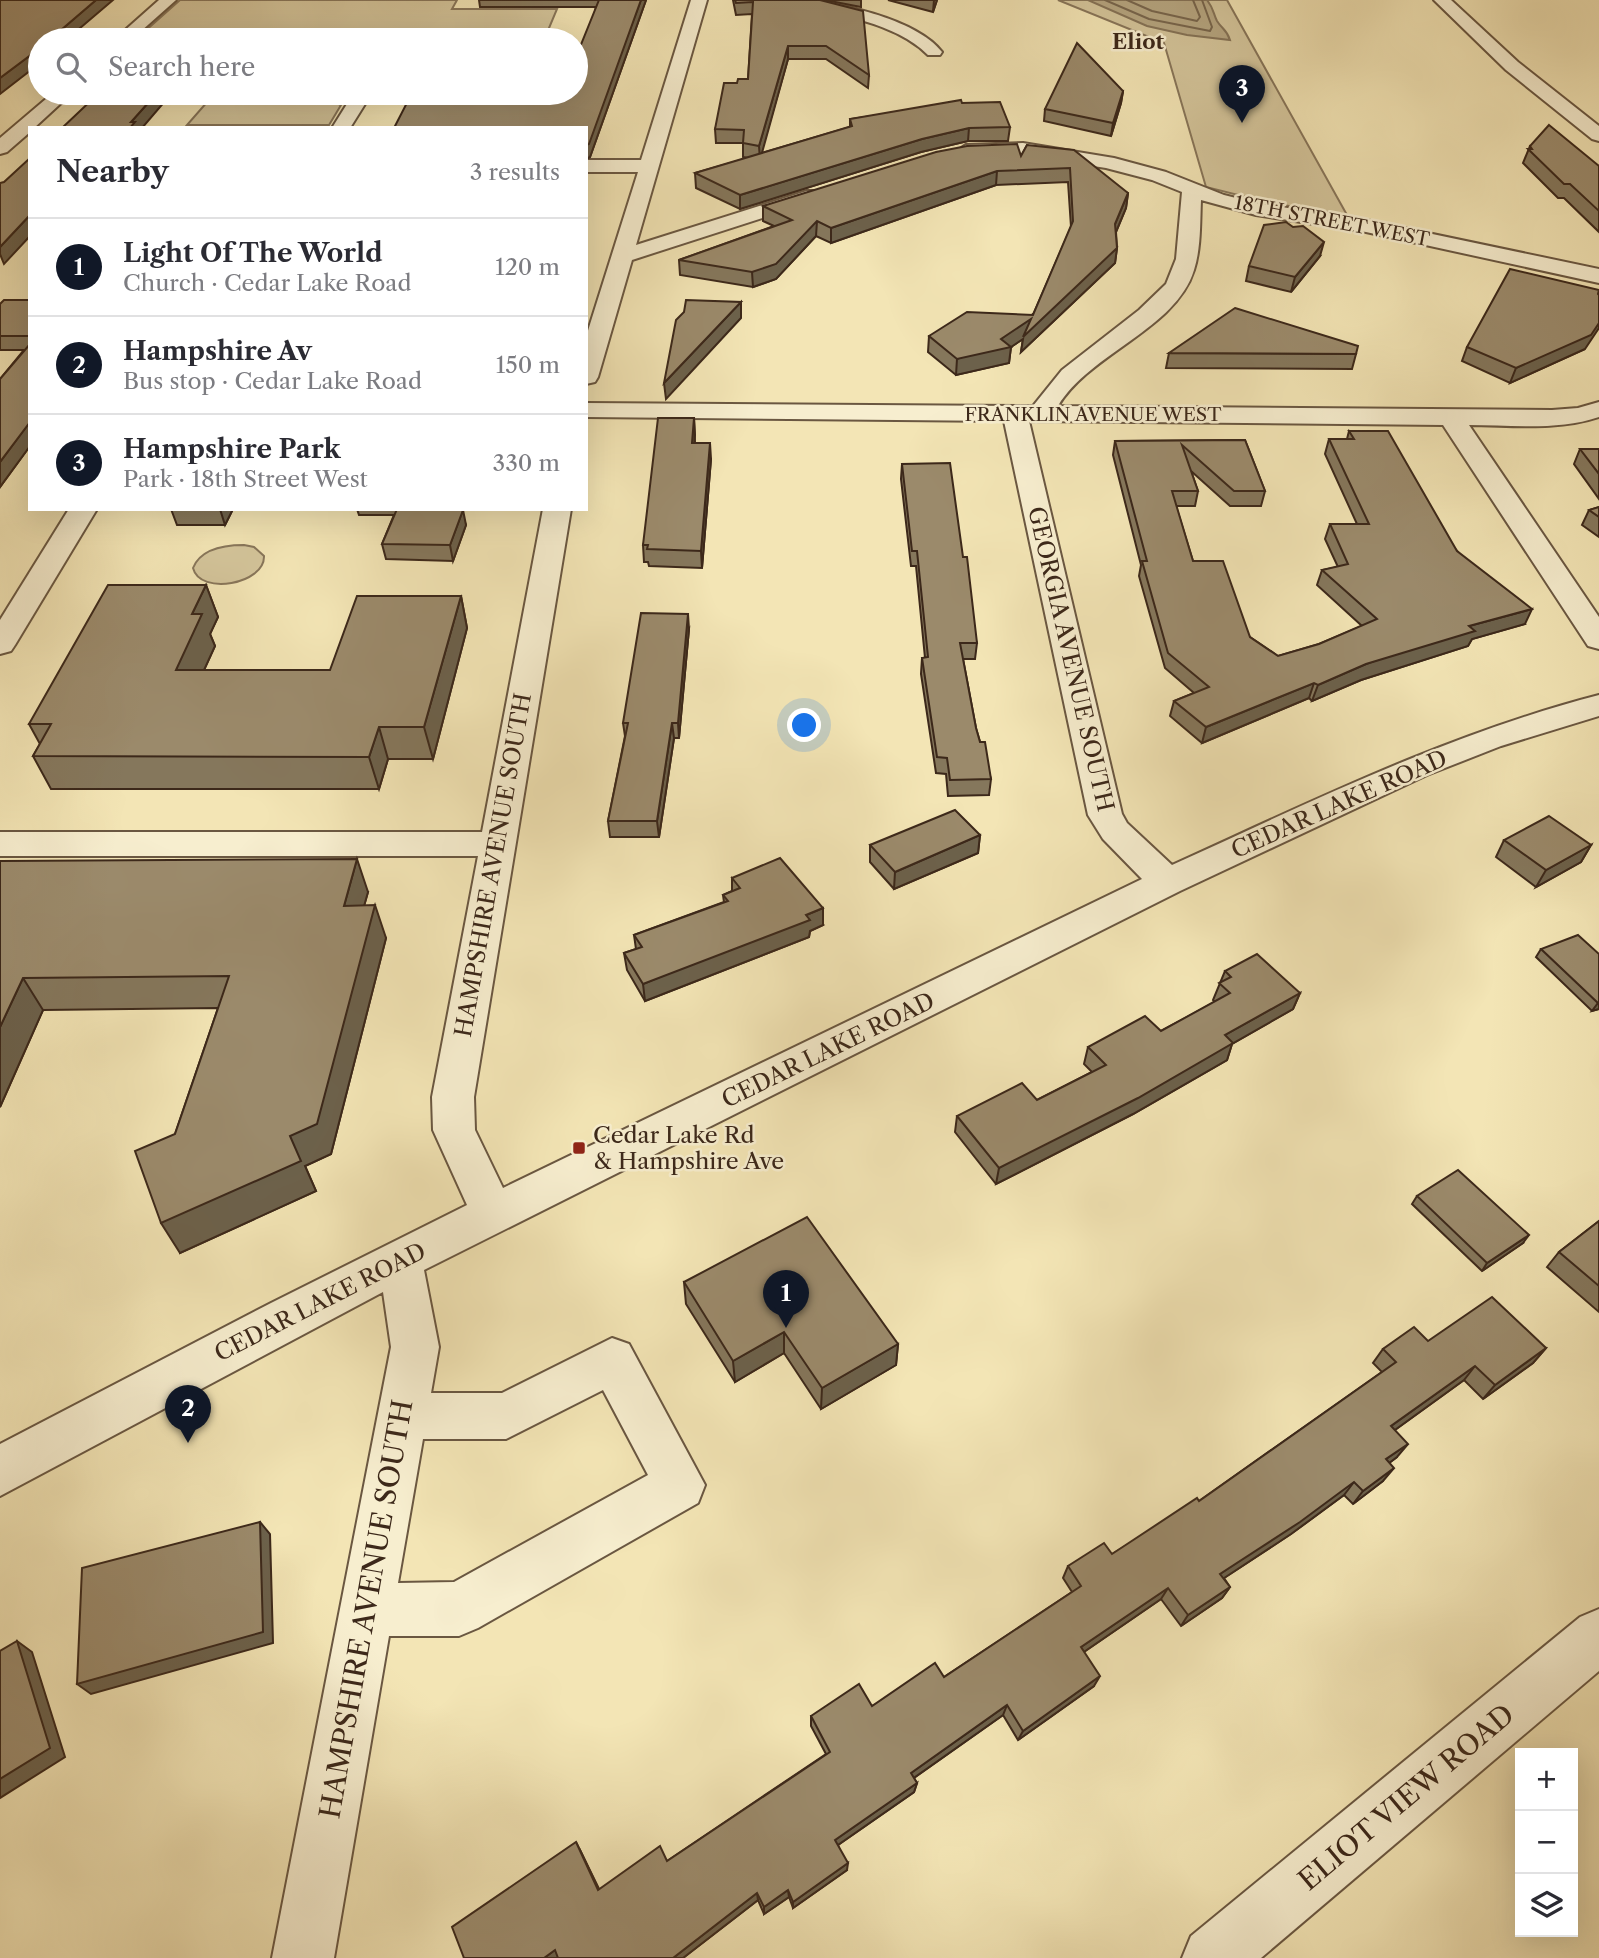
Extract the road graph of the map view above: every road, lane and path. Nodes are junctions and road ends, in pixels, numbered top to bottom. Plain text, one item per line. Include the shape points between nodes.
1 (168, 0) edge
2 (699, 0) edge
3 (800, 0) edge
4 (1442, 0) edge
5 (136, 28) edge
6 (934, 52) dead end
7 (52, 105) edge
8 (355, 105) edge
9 (33, 126) edge
10 (342, 126) edge
11 (28, 132) edge
12 (1599, 135) edge
13 (950, 153) edge
14 (3, 159) edge
15 (588, 166) edge
16 (649, 166) junction
17 (836, 188) edge
18 (1192, 188) junction
19 (623, 256) junction
20 (1599, 276) edge
21 (588, 370) edge
22 (588, 410) edge
23 (1599, 410) edge
24 (1028, 413) junction
25 (1451, 417) junction
26 (82, 511) edge
27 (557, 511) edge
28 (1599, 640) edge
29 (0, 645) edge
30 (1599, 705) edge
31 (0, 844) edge
32 (497, 844) junction
33 (1167, 882) junction
34 (492, 1214) junction
35 (401, 1260) junction
36 (402, 1416) junction
37 (0, 1471) edge
38 (366, 1610) junction
39 (1599, 1636) edge
40 (303, 1958) edge
41 (1213, 1958) edge

1 - 5 street
2 - 16 street
3 - 6 street via 895,28 928,43
4 - 12 street via 1512,66
7 - 9 street
8 - 10 street
11 - 14 street
13 - 18 street, 18TH STREET WEST via 993,148 1054,153 1135,168
15 - 16 street
16 - 19 street
17 - 19 street
18 - 20 street, 18TH STREET WEST via 1256,209 1366,226
18 - 24 street via 1181,278 1152,312
19 - 21 street
22 - 24 street, FRANKLIN AVENUE WEST
23 - 25 street, FRANKLIN AVENUE WEST via 1552,418
24 - 25 street, FRANKLIN AVENUE WEST
24 - 33 street, GEORGIA AVENUE SOUTH via 1104,816
25 - 28 street
26 - 29 street
27 - 32 street, HAMPSHIRE AVENUE SOUTH
30 - 33 street, CEDAR LAKE ROAD via 1415,767
31 - 32 street
32 - 34 street, HAMPSHIRE AVENUE SOUTH via 453,1097 454,1130
33 - 34 street, CEDAR LAKE ROAD
34 - 35 street, CEDAR LAKE ROAD
35 - 36 street, HAMPSHIRE AVENUE SOUTH via 415,1346
35 - 37 street, CEDAR LAKE ROAD
36 - 38 street, HAMPSHIRE AVENUE SOUTH
36 - 38 street via 506,1416 612,1360 680,1485 458,1609
38 - 40 street, HAMPSHIRE AVENUE SOUTH
39 - 41 street, ELIOT VIEW ROAD

